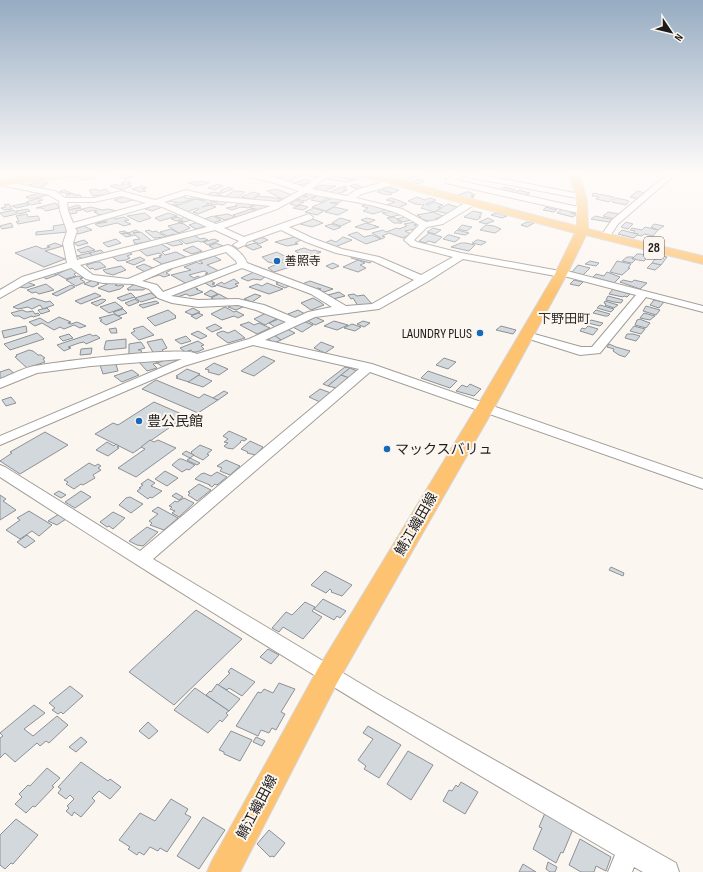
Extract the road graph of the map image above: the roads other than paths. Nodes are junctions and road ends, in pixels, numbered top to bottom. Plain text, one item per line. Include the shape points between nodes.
1 (65, 213) edge
2 (120, 213) edge
3 (182, 213) edge
4 (258, 213) edge
5 (300, 213) edge
6 (404, 213) edge
7 (455, 213) edge
8 (509, 213) edge
9 (583, 213) edge
10 (626, 213) edge
11 (424, 225) junction
12 (70, 227) junction
13 (282, 227) junction
14 (214, 228) junction
15 (582, 231) junction
16 (605, 237) junction
17 (244, 240) junction
18 (228, 248) junction
19 (461, 256) junction
20 (703, 260) edge
21 (72, 264) junction
22 (242, 265) junction
23 (561, 274) junction
24 (423, 280) junction
25 (132, 281) junction
26 (643, 294) junction
27 (0, 295) edge
28 (162, 296) junction
29 (343, 309) junction
30 (703, 309) edge
31 (296, 322) junction
32 (527, 334) junction
33 (253, 341) junction
34 (204, 355) junction
35 (368, 367) junction
36 (0, 384) edge
37 (485, 408) junction
38 (0, 441) edge
39 (0, 470) edge
40 (703, 484) edge
41 (141, 560) junction
42 (328, 675) junction
43 (629, 850) junction
44 (223, 872) edge
45 (620, 872) edge
46 (667, 872) edge

1 - 12 street
2 - 12 street
3 - 14 street
4 - 14 street
5 - 13 street via 310,217
6 - 11 street
7 - 11 street via 440,222
8 - 15 main road, 28
9 - 15 main road, 鯖江織田線
10 - 16 street via 615,222
11 - 19 street via 409,240 414,244
12 - 21 street via 72,231 68,243
13 - 17 street
13 - 24 street via 339,251 386,263
14 - 17 street
14 - 21 street
15 - 16 main road, 28
15 - 23 main road, 鯖江織田線
16 - 20 main road, 28
17 - 18 street
18 - 22 street
18 - 25 street via 165,267
19 - 23 street
19 - 24 street
21 - 25 street via 90,277
21 - 27 street via 26,279
22 - 28 street
22 - 29 street via 314,292
23 - 26 street
23 - 32 main road, 鯖江織田線
24 - 29 street via 375,307
25 - 28 street via 153,287
26 - 30 street
26 - 32 street via 596,350 580,351
28 - 31 street via 170,300 202,304 248,304
29 - 31 street via 312,314
31 - 33 street
32 - 37 main road, 鯖江織田線
33 - 34 street
33 - 35 street
34 - 36 street via 170,355 34,370
34 - 38 street
35 - 37 street
35 - 41 street
37 - 40 street
37 - 42 main road, 鯖江織田線
39 - 41 street
41 - 42 street
42 - 43 street
42 - 44 main road, 鯖江織田線
43 - 45 street
43 - 46 street

